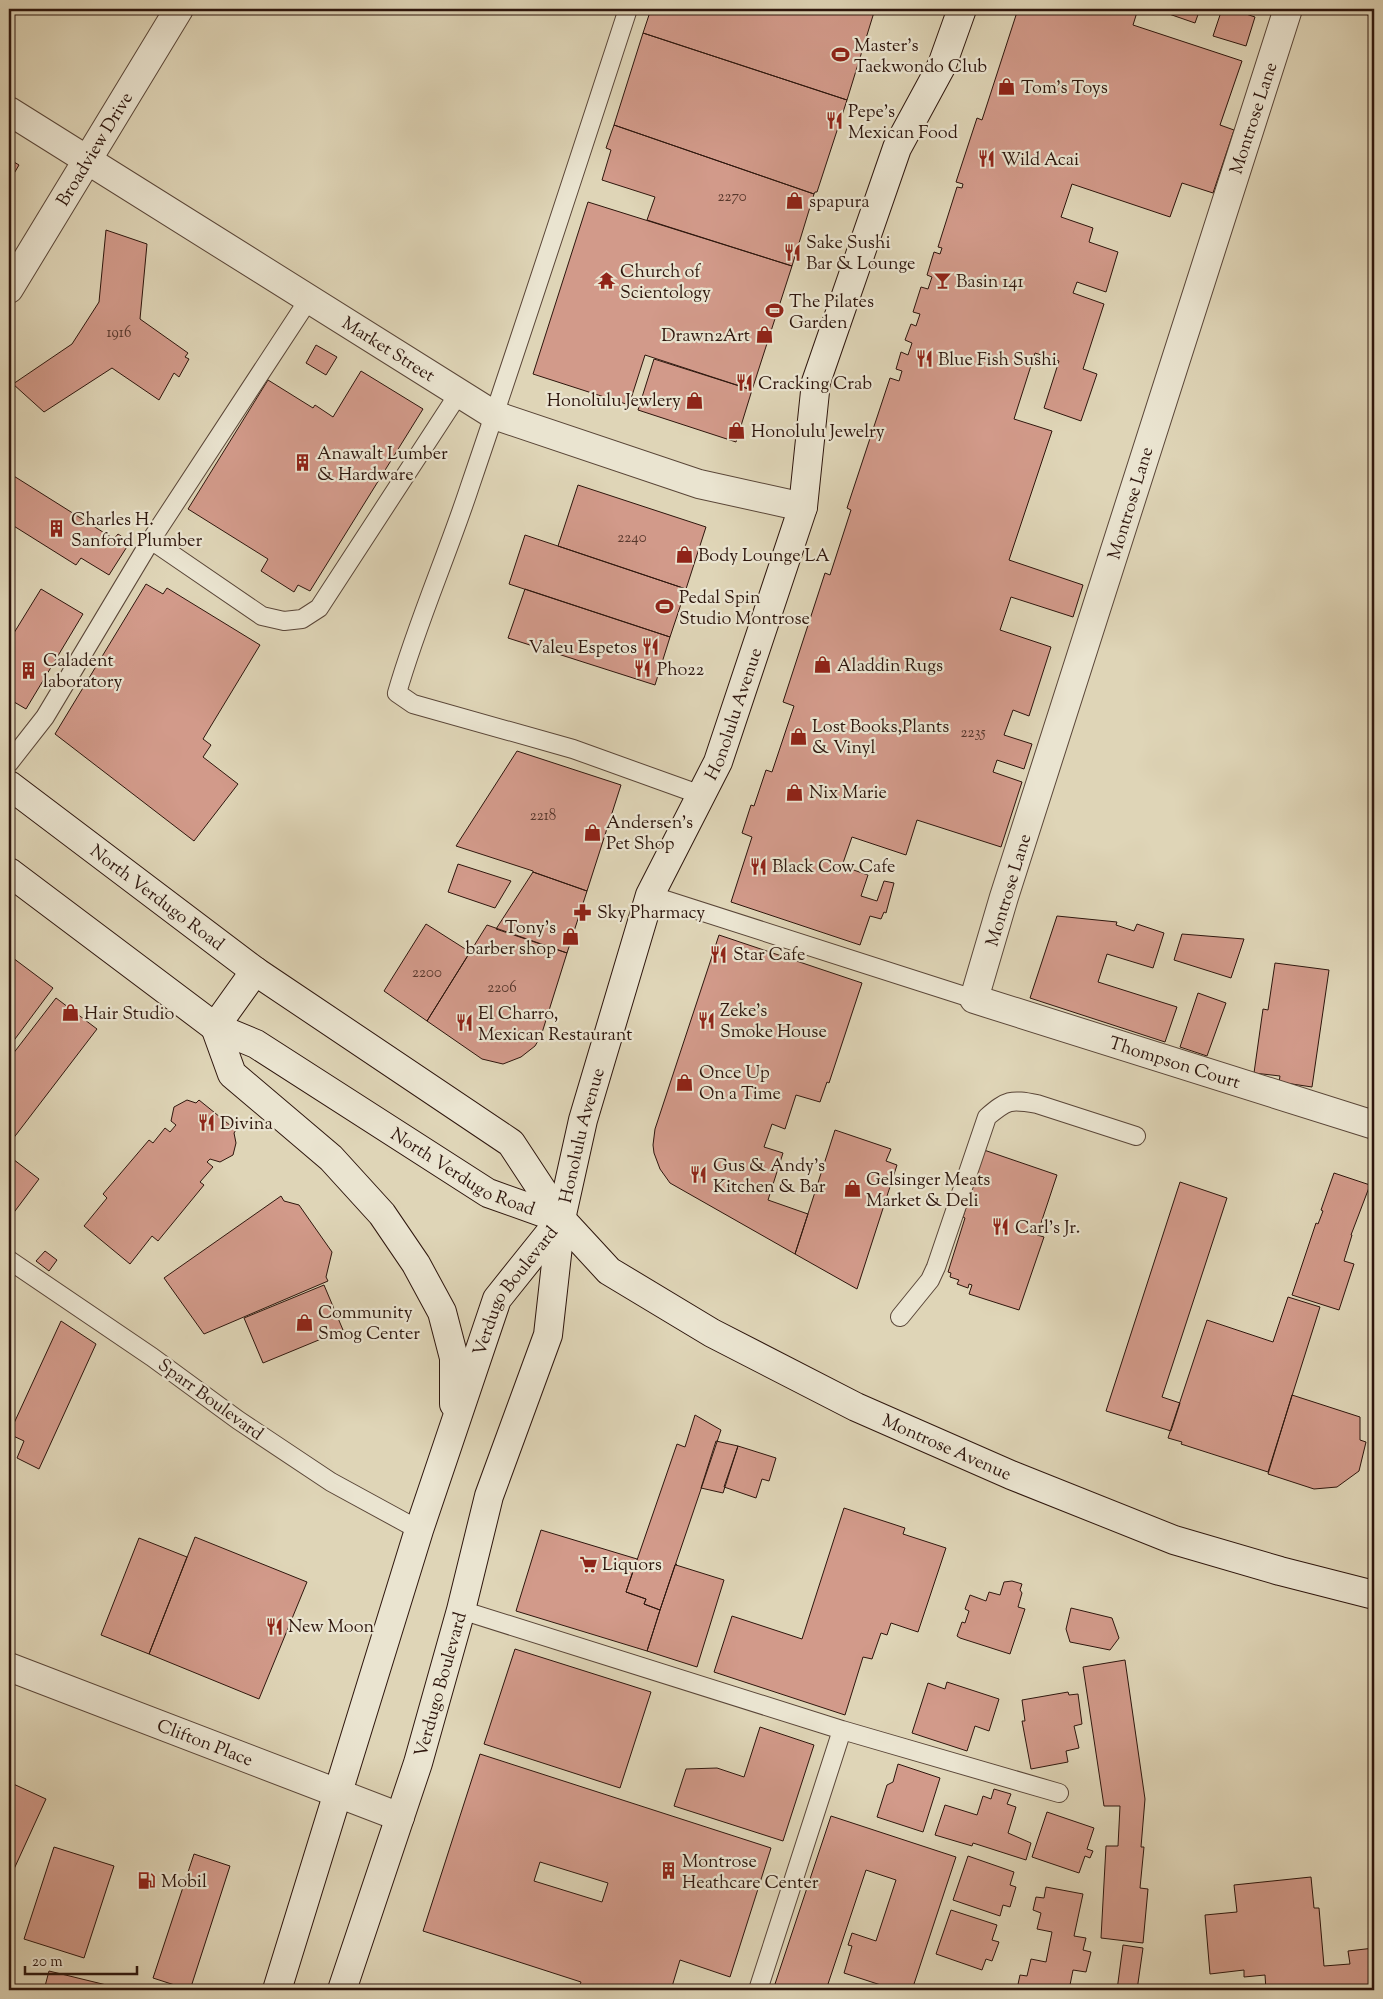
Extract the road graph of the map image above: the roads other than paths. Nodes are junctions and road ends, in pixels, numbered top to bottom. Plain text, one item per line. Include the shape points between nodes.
1 (179, 9) edge
2 (628, 9) edge
3 (962, 9) edge
4 (1288, 9) edge
5 (9, 111) edge
6 (87, 160) junction
7 (9, 290) edge
8 (309, 299) junction
9 (459, 393) junction
10 (494, 415) junction
11 (803, 507) junction
12 (151, 540) junction
13 (9, 763) edge
14 (9, 785) edge
15 (701, 795) junction
16 (9, 872) edge
17 (650, 895) junction
18 (255, 971) junction
19 (974, 999) junction
20 (215, 1027) junction
21 (1374, 1125) edge
22 (1136, 1136) dead end
23 (561, 1219) junction
24 (9, 1260) edge
25 (900, 1317) dead end
26 (454, 1427) junction
27 (419, 1530) junction
28 (1374, 1595) edge
29 (461, 1610) junction
30 (9, 1667) edge
31 (842, 1730) junction
32 (1059, 1792) dead end
33 (337, 1794) junction
34 (400, 1817) junction
35 (277, 1990) edge
36 (342, 1990) edge
37 (758, 1990) edge

1 - 6 street, Broadview Drive
2 - 10 lane
3 - 11 street, Honolulu Avenue via 942,65 897,148 816,382
4 - 19 street, Montrose Lane
5 - 6 street, Market Street
6 - 7 street, Broadview Drive
6 - 8 street, Market Street
8 - 9 street, Market Street
8 - 12 lane
9 - 10 street, Market Street
9 - 12 lane via 319,608 302,619 284,621 262,616
10 - 11 street, Market Street via 699,484
10 - 15 lane via 397,693 413,704 573,749
11 - 15 street, Honolulu Avenue via 718,762
12 - 13 lane via 45,717
14 - 18 street, North Verdugo Road
15 - 17 street, Honolulu Avenue
16 - 20 street, North Verdugo Road
17 - 19 lane
17 - 23 street, Honolulu Avenue via 583,1120
18 - 20 street
18 - 23 street, North Verdugo Road via 511,1143
19 - 21 street, Thompson Court
20 - 23 street, North Verdugo Road via 256,1044 488,1193
20 - 26 street via 232,1074 331,1158 382,1214 416,1264 442,1312 454,1358
22 - 25 lane via 1037,1104 1005,1102 987,1117 936,1268
23 - 26 street, Verdugo Boulevard via 496,1299
23 - 28 street, Montrose Avenue via 609,1271 712,1333 833,1396 1011,1475 1174,1540
23 - 29 street, Verdugo Boulevard via 548,1335 489,1496
24 - 27 lane, Sparr Boulevard via 331,1482
26 - 27 street, Verdugo Boulevard
27 - 33 street, Verdugo Boulevard
29 - 31 lane
29 - 34 street, Verdugo Boulevard
30 - 33 street, Clifton Place
31 - 32 lane
31 - 37 lane
33 - 34 street, Clifton Place
33 - 35 street, Verdugo Boulevard
34 - 36 street, Verdugo Boulevard

